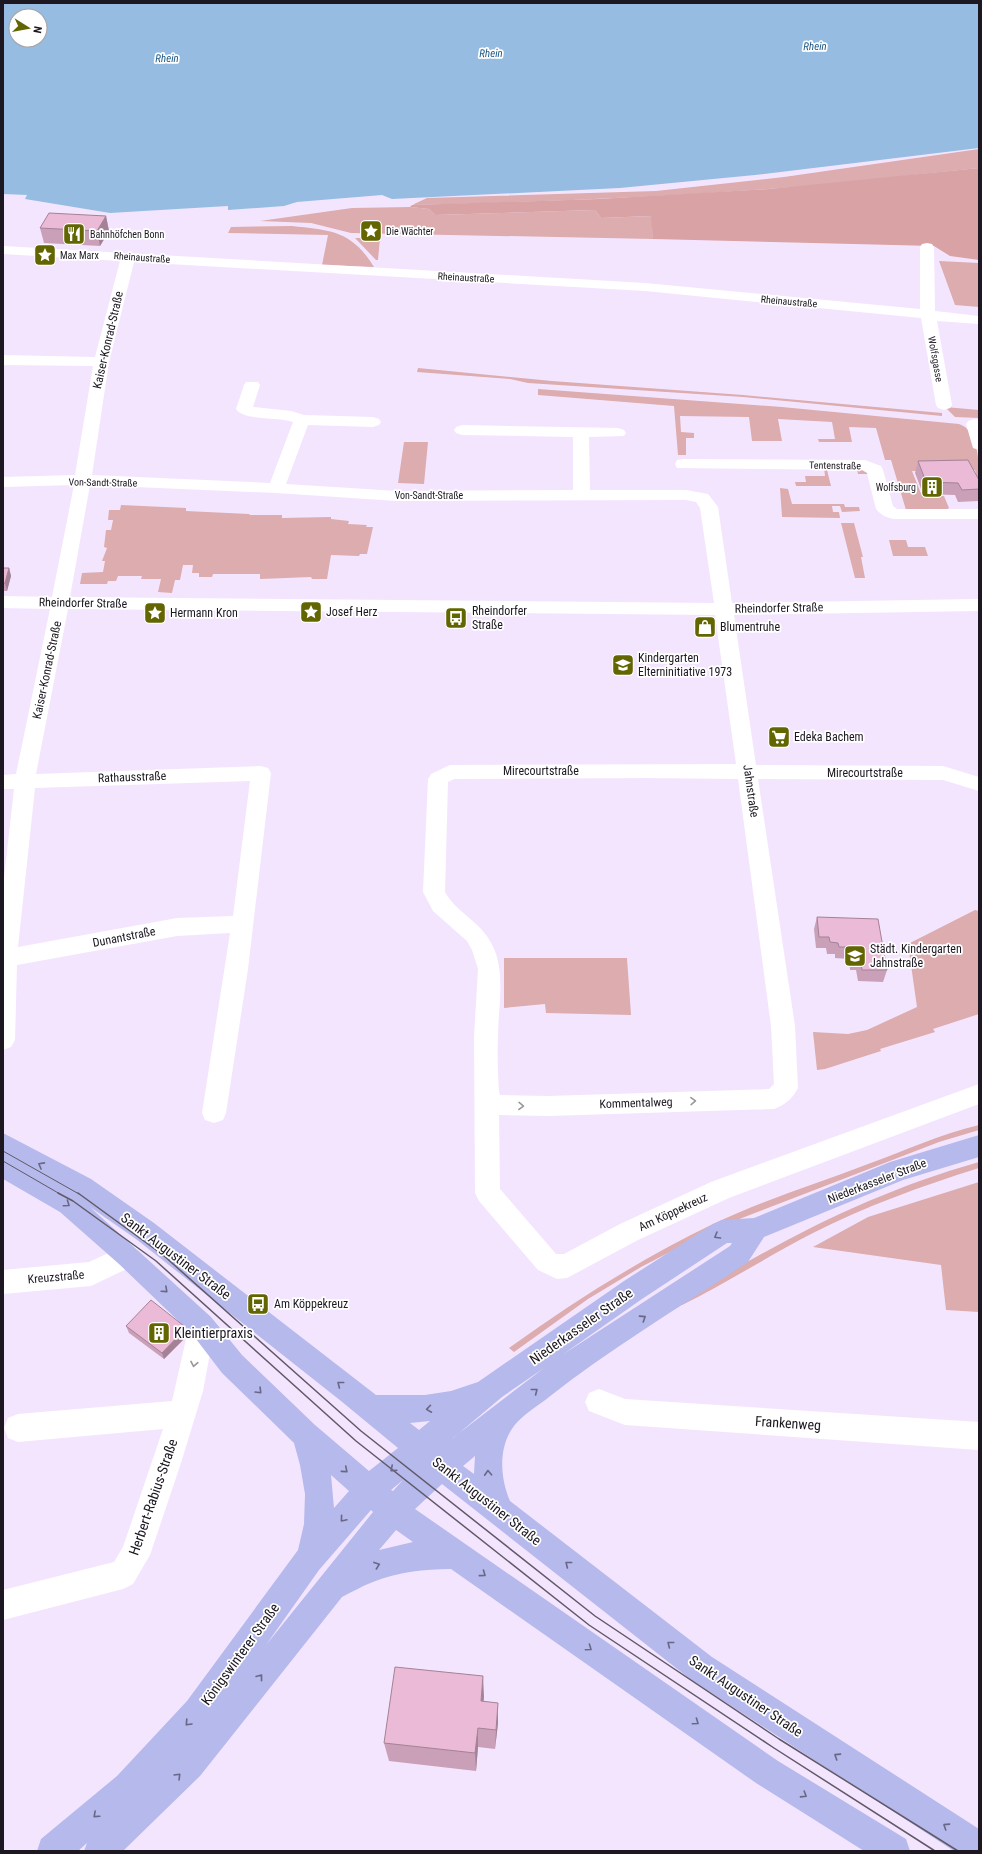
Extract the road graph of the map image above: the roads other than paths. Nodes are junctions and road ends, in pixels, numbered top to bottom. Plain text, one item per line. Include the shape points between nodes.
1 (927, 247) dead end
2 (3, 250) edge
3 (128, 256) junction
4 (928, 314) junction
5 (979, 320) edge
6 (3, 360) edge
7 (101, 362) junction
8 (252, 385) dead end
9 (944, 405) dead end
10 (302, 420) junction
11 (373, 422) dead end
12 (974, 424) dead end
13 (462, 430) dead end
14 (581, 432) junction
15 (618, 433) dead end
16 (979, 445) edge
17 (683, 464) dead end
18 (83, 480) junction
19 (3, 482) edge
20 (276, 488) junction
21 (582, 495) junction
22 (702, 498) joint
23 (979, 514) edge
24 (3, 602) edge
25 (60, 603) junction
26 (979, 605) edge
27 (724, 609) junction
28 (748, 772) junction
29 (26, 781) junction
30 (3, 782) edge
31 (979, 784) edge
32 (242, 924) junction
33 (6, 958) junction
34 (3, 1040) edge
35 (786, 1088) joint
36 (979, 1094) edge
37 (487, 1095) junction
38 (214, 1113) dead end
39 (3, 1144) edge
40 (979, 1146) edge
41 (3, 1166) edge
42 (755, 1229) junction
43 (128, 1256) junction
44 (3, 1282) edge
45 (202, 1326) junction
46 (492, 1388) junction
47 (599, 1402) dead end
48 (371, 1408) junction
49 (181, 1414) junction
50 (505, 1415) junction
51 (18, 1428) dead end
52 (305, 1435) junction
53 (979, 1436) edge
54 (418, 1448) junction
55 (441, 1466) junction
56 (369, 1490) junction
57 (394, 1510) junction
58 (499, 1510) junction
59 (456, 1554) junction
60 (309, 1560) junction
61 (329, 1588) junction
62 (3, 1605) edge
63 (979, 1848) edge
64 (53, 1851) edge
65 (100, 1851) edge
66 (894, 1851) edge

1 - 4 street
2 - 3 street, Rheinaustraße
3 - 4 street, Rheinaustraße via 377,273 645,287
3 - 7 street, Kaiser-Konrad-Straße
4 - 5 street, Rheinaustraße
4 - 9 street, Wolfsgasse
6 - 7 street
7 - 18 street, Kaiser-Konrad-Straße
8 - 10 street via 244,409
10 - 11 street
10 - 20 street
12 - 16 street
13 - 14 street
14 - 15 street
14 - 21 street
17 - 23 street, Tentenstraße via 865,465 875,470 885,509 894,514
18 - 19 street, Von-Sandt-Straße
18 - 20 street, Von-Sandt-Straße
18 - 25 street, Kaiser-Konrad-Straße
20 - 21 street, Von-Sandt-Straße via 387,496
21 - 22 street, Von-Sandt-Straße via 686,495
22 - 27 street, Jahnstraße via 709,507
24 - 25 street, Rheindorfer Straße
25 - 27 street, Rheindorfer Straße
25 - 29 street, Kaiser-Konrad-Straße
26 - 27 street, Rheindorfer Straße
27 - 28 street, Jahnstraße
28 - 31 street, Mirecourtstraße via 943,773
28 - 35 street, Jahnstraße via 784,1031
28 - 37 street, Mirecourtstraße via 450,772 438,779 434,892 441,905 475,935 484,948 489,969
29 - 30 street, Rathausstraße
29 - 32 street, Rathausstraße via 260,773
29 - 33 street, Kaiser-Konrad-Straße
32 - 33 street, Dunantstraße via 177,927
32 - 38 street
33 - 34 street, Kaiser-Konrad-Straße
37 -> 35 street, Kommentalweg via 494,1105 548,1106 774,1099
36 - 37 street, Am Köppekreuz via 720,1190 629,1232 567,1266 557,1267 547,1262 488,1193
48 -> 39 main road, Sankt Augustiner Straße via 145,1231 82,1187
40 - 42 main road, Niederkasseler Straße via 899,1170
41 -> 43 main road via 69,1204
42 -> 46 main road, Niederkasseler Straße via 722,1232
50 -> 42 main road, Niederkasseler Straße via 560,1371 739,1254
43 - 44 street, Kreuzstraße via 91,1274
43 -> 45 main road
45 -> 49 street, Herbert-Rabius-Straße via 189,1391
45 -> 52 main road via 232,1364
46 -> 48 main road via 438,1408 402,1411
46 - 54 main road, Niederkasseler Straße
47 - 53 street, Frankenweg via 625,1412
48 - 54 main road, Sankt Augustiner Straße
49 - 51 street
49 - 62 street, Herbert-Rabius-Straße via 135,1555 123,1574
50 - 55 main road, Niederkasseler Straße
58 -> 50 main road via 489,1488 488,1466 495,1433
52 -> 56 main road
52 - 60 main road via 315,1464 320,1499 318,1532
54 - 55 main road, Sankt Augustiner Straße
54 -> 56 main road, Königswinterer Straße
55 - 57 main road
55 - 58 main road, Sankt Augustiner Straße
56 - 57 main road
56 -> 60 main road, Königswinterer Straße
57 - 59 main road
57 - 61 main road
63 -> 58 main road, Sankt Augustiner Straße via 701,1668
61 -> 59 main road via 354,1574 388,1561 418,1555
59 -> 66 main road via 761,1767
60 -> 64 main road, Königswinterer Straße via 198,1712 128,1786
65 -> 61 main road via 189,1765

